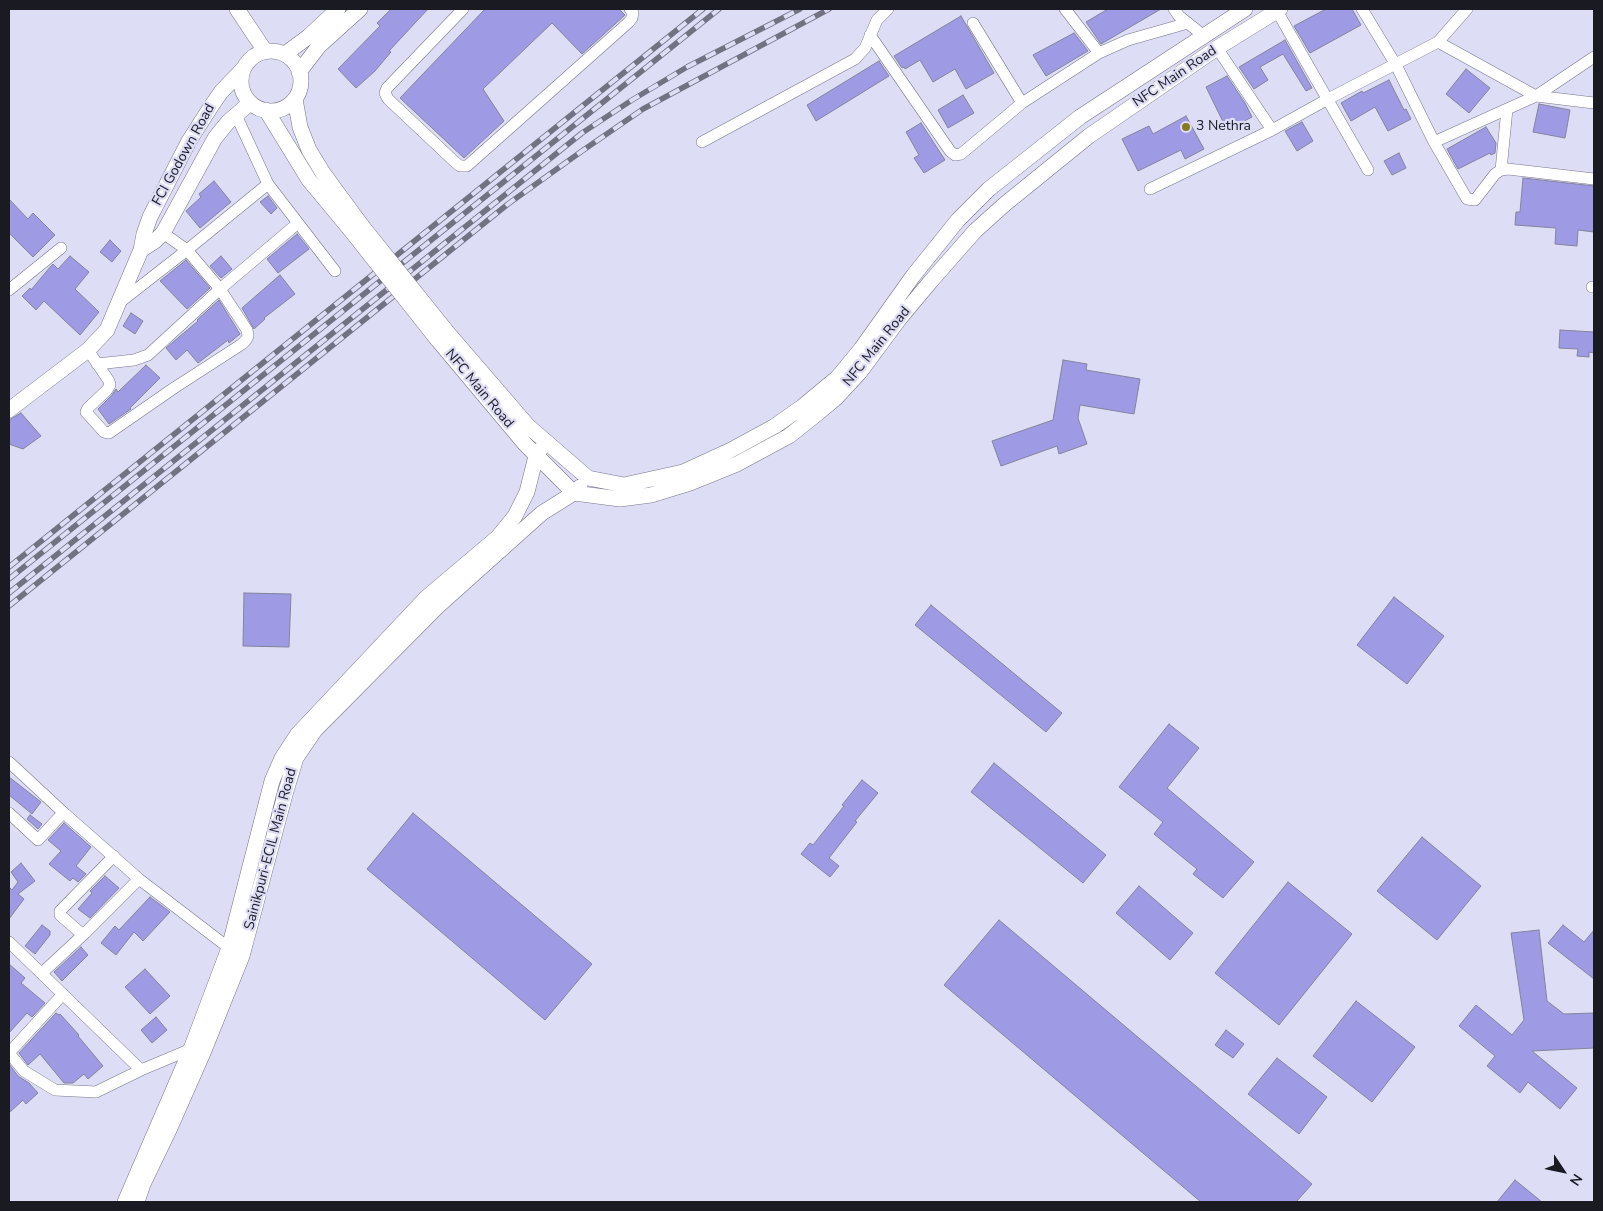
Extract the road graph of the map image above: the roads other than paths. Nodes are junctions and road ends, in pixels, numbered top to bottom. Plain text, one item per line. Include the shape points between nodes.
1 (236, 9) edge
2 (338, 9) edge
3 (360, 9) edge
4 (630, 9) edge
5 (888, 9) edge
6 (1064, 9) edge
7 (1174, 9) edge
8 (1245, 9) edge
9 (1362, 9) edge
10 (1467, 9) edge
11 (458, 10) edge
12 (1278, 10) edge
13 (973, 23) dead end
14 (1188, 23) junction
15 (870, 35) junction
16 (1204, 36) junction
17 (1438, 42) junction
18 (1217, 48) junction
19 (265, 51) junction
20 (1099, 53) junction
21 (285, 54) junction
22 (1594, 57) edge
23 (1396, 64) junction
24 (243, 69) junction
25 (299, 72) junction
26 (1536, 96) junction
27 (295, 99) junction
28 (1328, 99) junction
29 (1022, 102) junction
30 (250, 103) junction
31 (1594, 103) edge
32 (1507, 109) junction
33 (266, 110) junction
34 (236, 115) junction
35 (1272, 130) junction
36 (702, 142) dead end
37 (1434, 142) junction
38 (1368, 170) dead end
39 (1501, 170) junction
40 (1594, 179) edge
41 (268, 184) junction
42 (1150, 189) dead end
43 (298, 224) junction
44 (358, 230) junction
45 (163, 233) junction
46 (61, 248) dead end
47 (141, 250) junction
48 (187, 250) junction
49 (336, 271) dead end
50 (220, 289) junction
51 (9, 290) edge
52 (119, 304) junction
53 (442, 335) junction
54 (88, 350) junction
55 (97, 364) junction
56 (9, 410) edge
57 (545, 443) junction
58 (536, 456) junction
59 (588, 478) junction
60 (574, 493) junction
61 (10, 765) edge
62 (63, 812) junction
63 (9, 813) edge
64 (114, 856) junction
65 (139, 879) junction
66 (83, 935) junction
67 (9, 942) edge
68 (229, 948) junction
69 (42, 973) junction
70 (63, 994) junction
71 (191, 1049) junction
72 (141, 1070) junction
73 (125, 1202) edge
74 (137, 1202) edge

1 - 19 main road
2 - 21 main road
3 - 25 main road via 319,46
4 - 11 street via 633,13 629,22 467,166 456,163 385,93
5 - 15 street via 877,20
6 - 20 street
7 - 14 street
8 - 16 main road, NFC Main Road
9 - 23 street
10 - 17 street
12 - 18 main road, NFC Main Road
12 - 28 street
13 - 29 street
14 - 16 street
14 - 20 street via 1128,40
15 - 29 street via 955,155 961,154
15 - 36 street via 865,48 855,59
16 - 59 main road, NFC Main Road via 1080,117 989,189 952,226 837,378 802,407 775,426 683,472 624,485
17 - 23 street
17 - 26 street
18 - 35 street
18 - 60 main road, NFC Main Road via 1089,136 975,231 900,318 860,372 836,398 789,436 737,464 651,495 620,499
19 - 21 main road
19 - 24 main road via 251,58
20 - 29 street
21 - 25 main road
22 - 26 street
23 - 28 street
23 - 37 street
24 - 30 main road via 242,90
24 - 47 main road, FCI Godown Road via 221,92 189,141 150,216
25 - 27 main road
26 - 31 street
26 - 32 street
27 - 33 main road via 282,108
27 - 44 main road via 300,127 310,150
28 - 35 street
28 - 38 street
30 - 33 main road
30 - 34 main road, FCI Godown Road
32 - 37 street
32 - 39 street
33 - 44 main road via 309,180
34 - 41 street
34 - 45 main road, FCI Godown Road via 215,138
35 - 42 street
37 - 39 street via 1467,200 1475,200
39 - 40 street via 1508,168
41 - 43 street
41 - 48 street
43 - 49 street
43 - 50 street
44 - 53 main road, bridge
45 - 47 main road, FCI Godown Road
45 - 48 street
46 - 51 street
47 - 52 main road, FCI Godown Road
48 - 50 street
48 - 52 street
50 - 55 street via 148,355
50 - 55 street via 247,330 246,340 108,433 86,412 110,385
52 - 54 main road, FCI Godown Road via 107,330
53 - 57 main road, NFC Main Road
53 - 58 main road, NFC Main Road
54 - 55 street
54 - 56 main road, FCI Godown Road
57 - 58 main road
57 - 59 main road, NFC Main Road
58 - 60 main road, NFC Main Road
58 - 68 main road, Sainikpuri-ECIL Main Road via 527,492 515,516 498,537 427,597 297,735 282,758 272,781
59 - 60 main road, Sainikpuri-ECIL Main Road
60 - 74 main road, Sainikpuri-ECIL Main Road via 542,513 437,608 315,730 296,758 242,956 200,1061
61 - 62 street
62 - 63 street via 38,840
62 - 64 street
64 - 65 street
64 - 66 street via 60,911 60,915
65 - 66 street
65 - 68 street
66 - 69 street
67 - 69 street
68 - 71 main road, Sainikpuri-ECIL Main Road
69 - 70 street
70 - 72 street
70 - 72 street via 9,1053 24,1071 55,1090 96,1092
71 - 72 street
71 - 73 main road, Sainikpuri-ECIL Main Road

